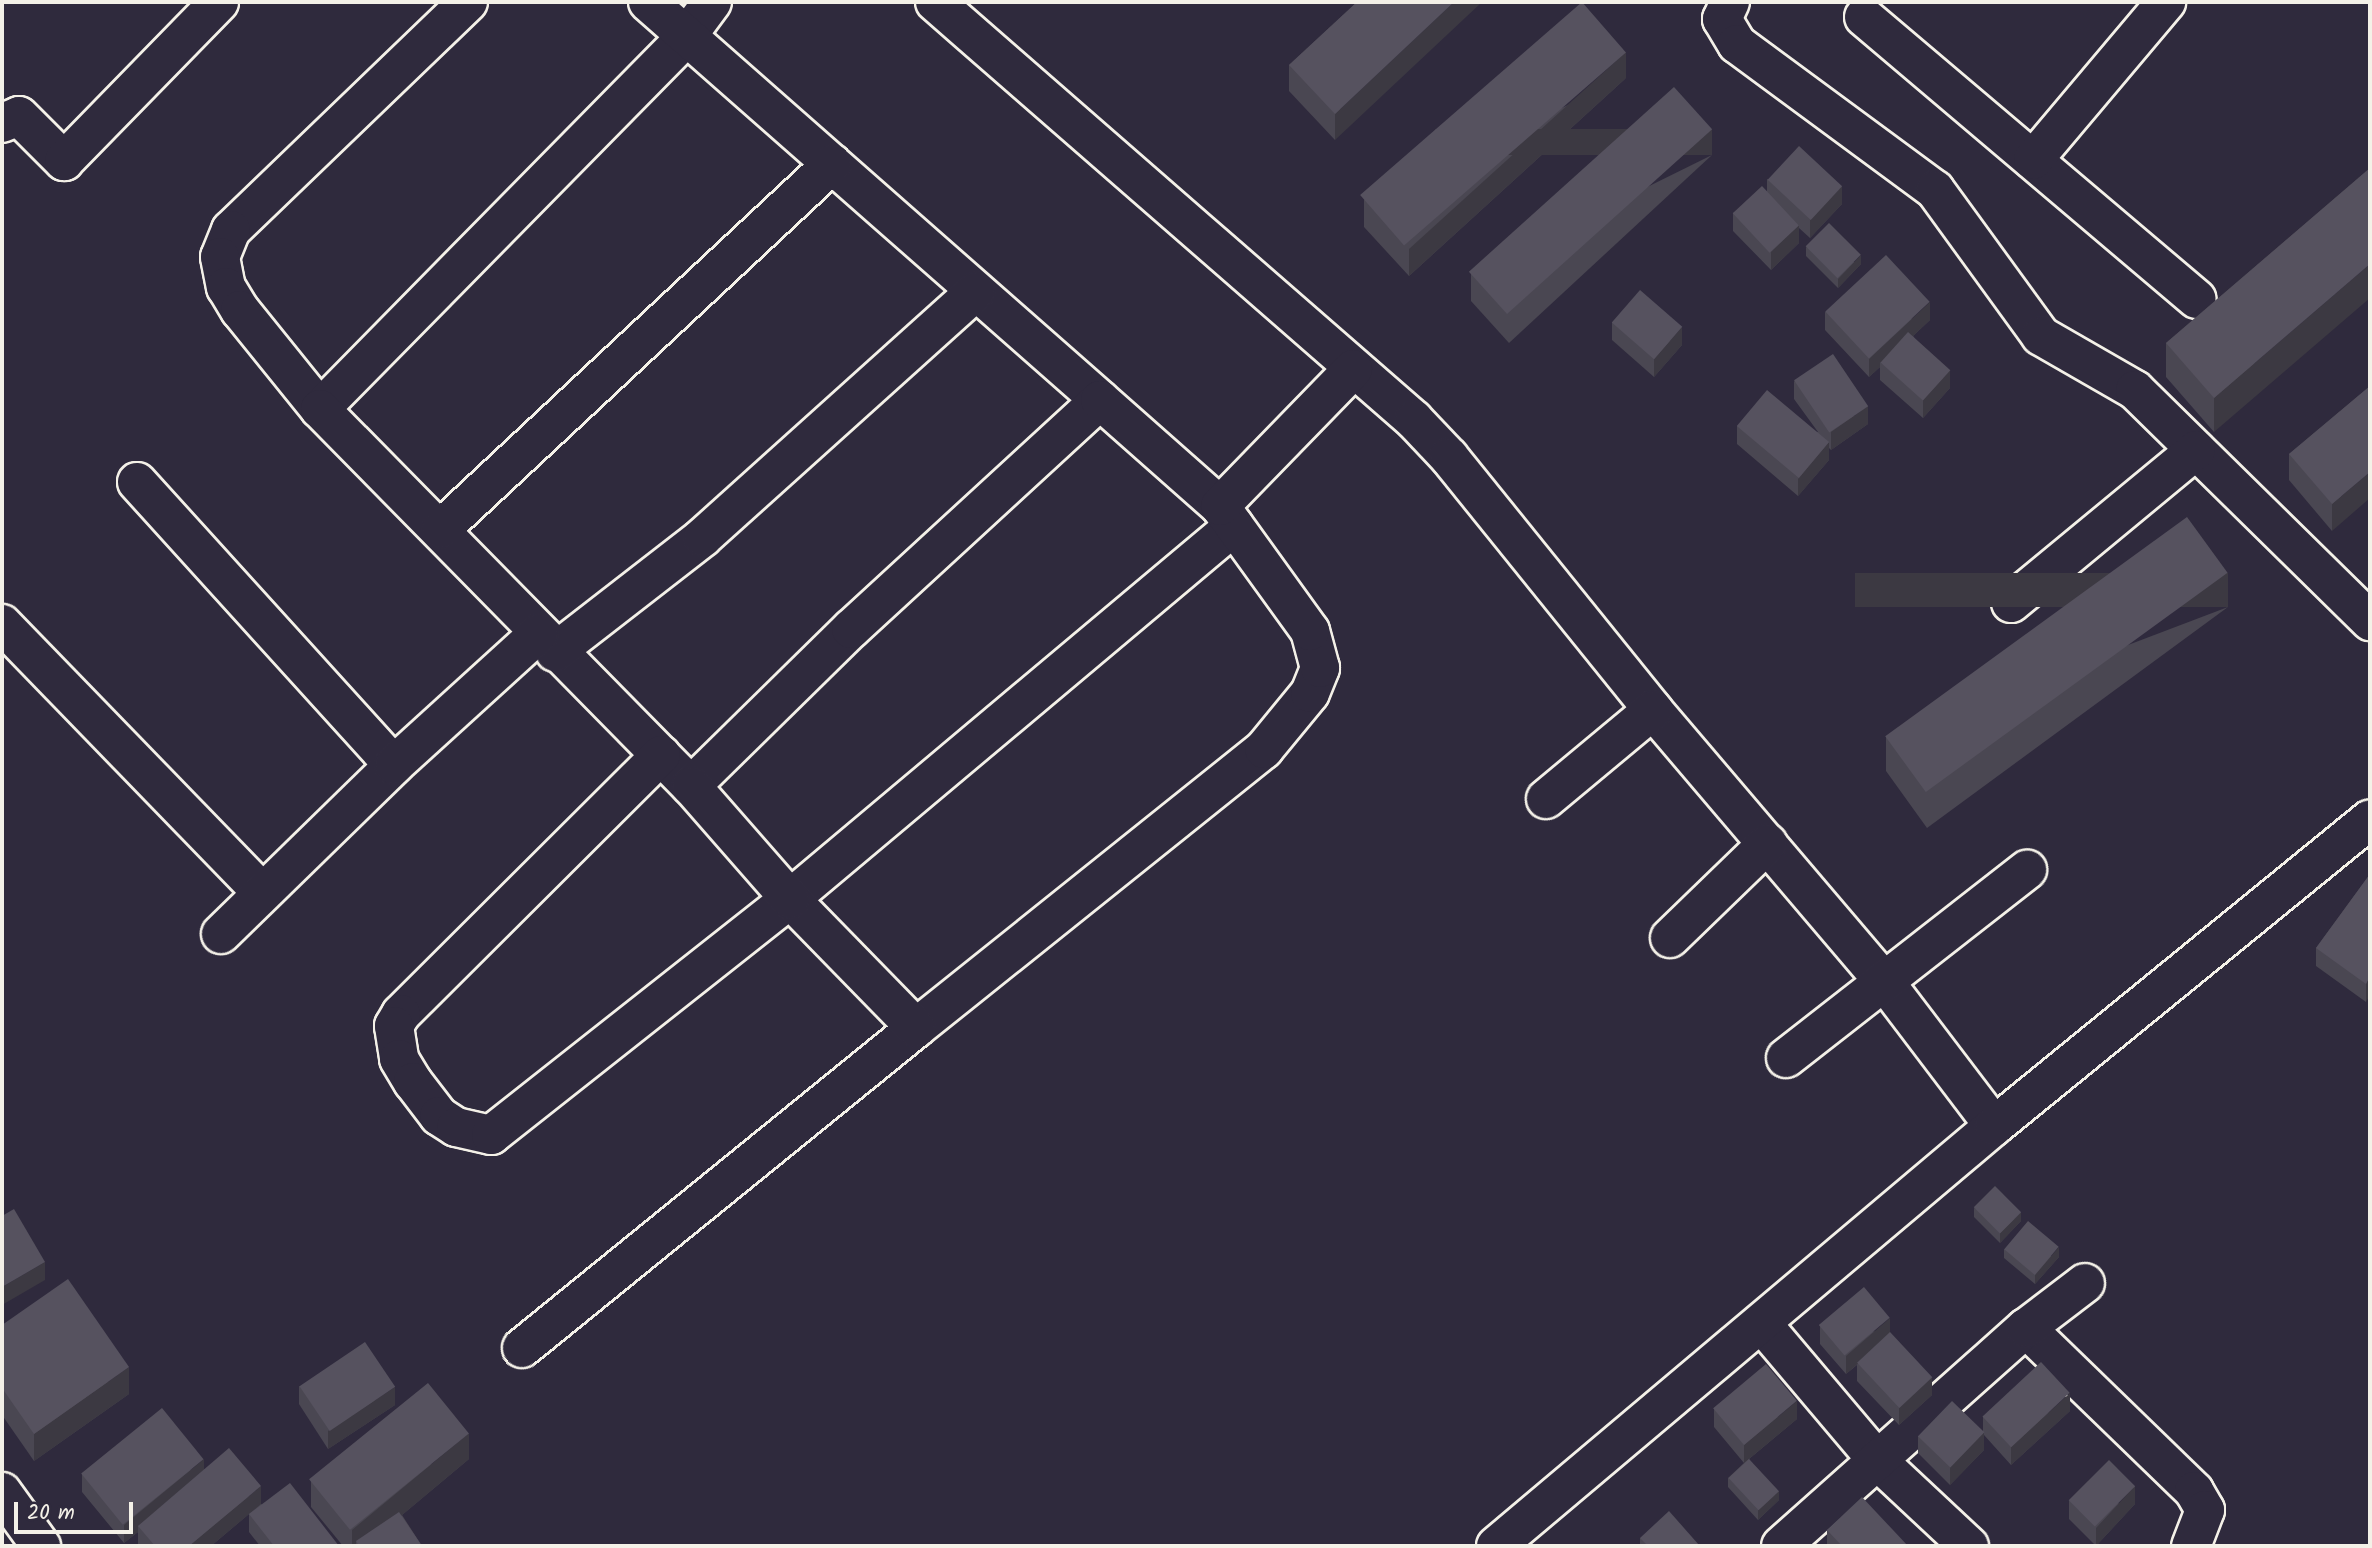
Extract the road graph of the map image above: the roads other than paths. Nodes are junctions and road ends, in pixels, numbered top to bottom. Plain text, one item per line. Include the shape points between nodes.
1 (219, 2) edge
2 (468, 2) edge
3 (648, 2) edge
4 (712, 2) edge
5 (935, 2) edge
6 (1730, 2) edge
7 (2166, 2) edge
8 (1862, 7) edge
9 (687, 36) junction
10 (2, 123) edge
11 (2033, 160) junction
12 (832, 164) junction
13 (976, 291) junction
14 (2197, 299) dead end
15 (1353, 369) junction
16 (1100, 401) junction
17 (320, 409) junction
18 (2196, 450) junction
19 (137, 482) dead end
20 (1227, 516) junction
21 (441, 529) junction
22 (2011, 603) dead end
23 (2370, 621) edge
24 (7, 640) edge
25 (547, 642) junction
26 (1653, 710) junction
27 (661, 755) junction
28 (394, 765) junction
29 (691, 786) junction
30 (1546, 799) dead end
31 (2370, 819) edge
32 (1768, 843) junction
33 (2027, 870) dead end
34 (262, 892) junction
35 (790, 899) junction
36 (221, 934) dead end
37 (1670, 938) dead end
38 (1884, 981) junction
39 (916, 1028) junction
40 (1786, 1058) dead end
41 (1994, 1126) junction
42 (2085, 1283) dead end
43 (1763, 1325) junction
44 (2026, 1328) junction
45 (522, 1349) dead end
46 (1877, 1460) junction
47 (2, 1492) edge
48 (41, 1546) edge
49 (1496, 1546) edge
50 (1781, 1546) edge
51 (1969, 1546) edge
52 (2190, 1546) edge

1 - 10 street via 64,161 19,116
2 - 17 street via 231,230 220,257 226,287 240,310
3 - 9 street
4 - 9 street
5 - 15 street
6 - 18 street via 1722,19 1738,44 1935,190 2041,336 2121,378
7 - 11 street
8 - 11 street
9 - 12 street
9 - 17 street
11 - 14 street
12 - 13 street
12 - 21 street
13 - 16 street
13 - 25 street via 703,537
15 - 20 street
15 - 26 street via 1449,457
16 - 20 street
16 - 29 street via 851,629
17 - 21 street
18 - 22 street
18 - 23 street
19 - 28 street
20 - 35 street
20 - 39 street via 1310,631 1320,668 1310,693 1264,749
21 - 25 street
24 - 34 street
25 - 27 street
25 - 28 street
26 - 30 street
26 - 32 street
27 - 29 street
27 - 35 street via 401,1014 394,1026 399,1059 439,1116 468,1132 491,1135
28 - 34 street
29 - 35 street
31 - 41 street
32 - 37 street
32 - 38 street
33 - 38 street
34 - 36 street
35 - 39 street
38 - 40 street
38 - 41 street
39 - 45 street
41 - 43 street
42 - 44 street
43 - 46 street
43 - 49 street
44 - 46 street
44 - 52 street via 2194,1490 2205,1510
46 - 50 street
46 - 51 street
47 - 48 street

